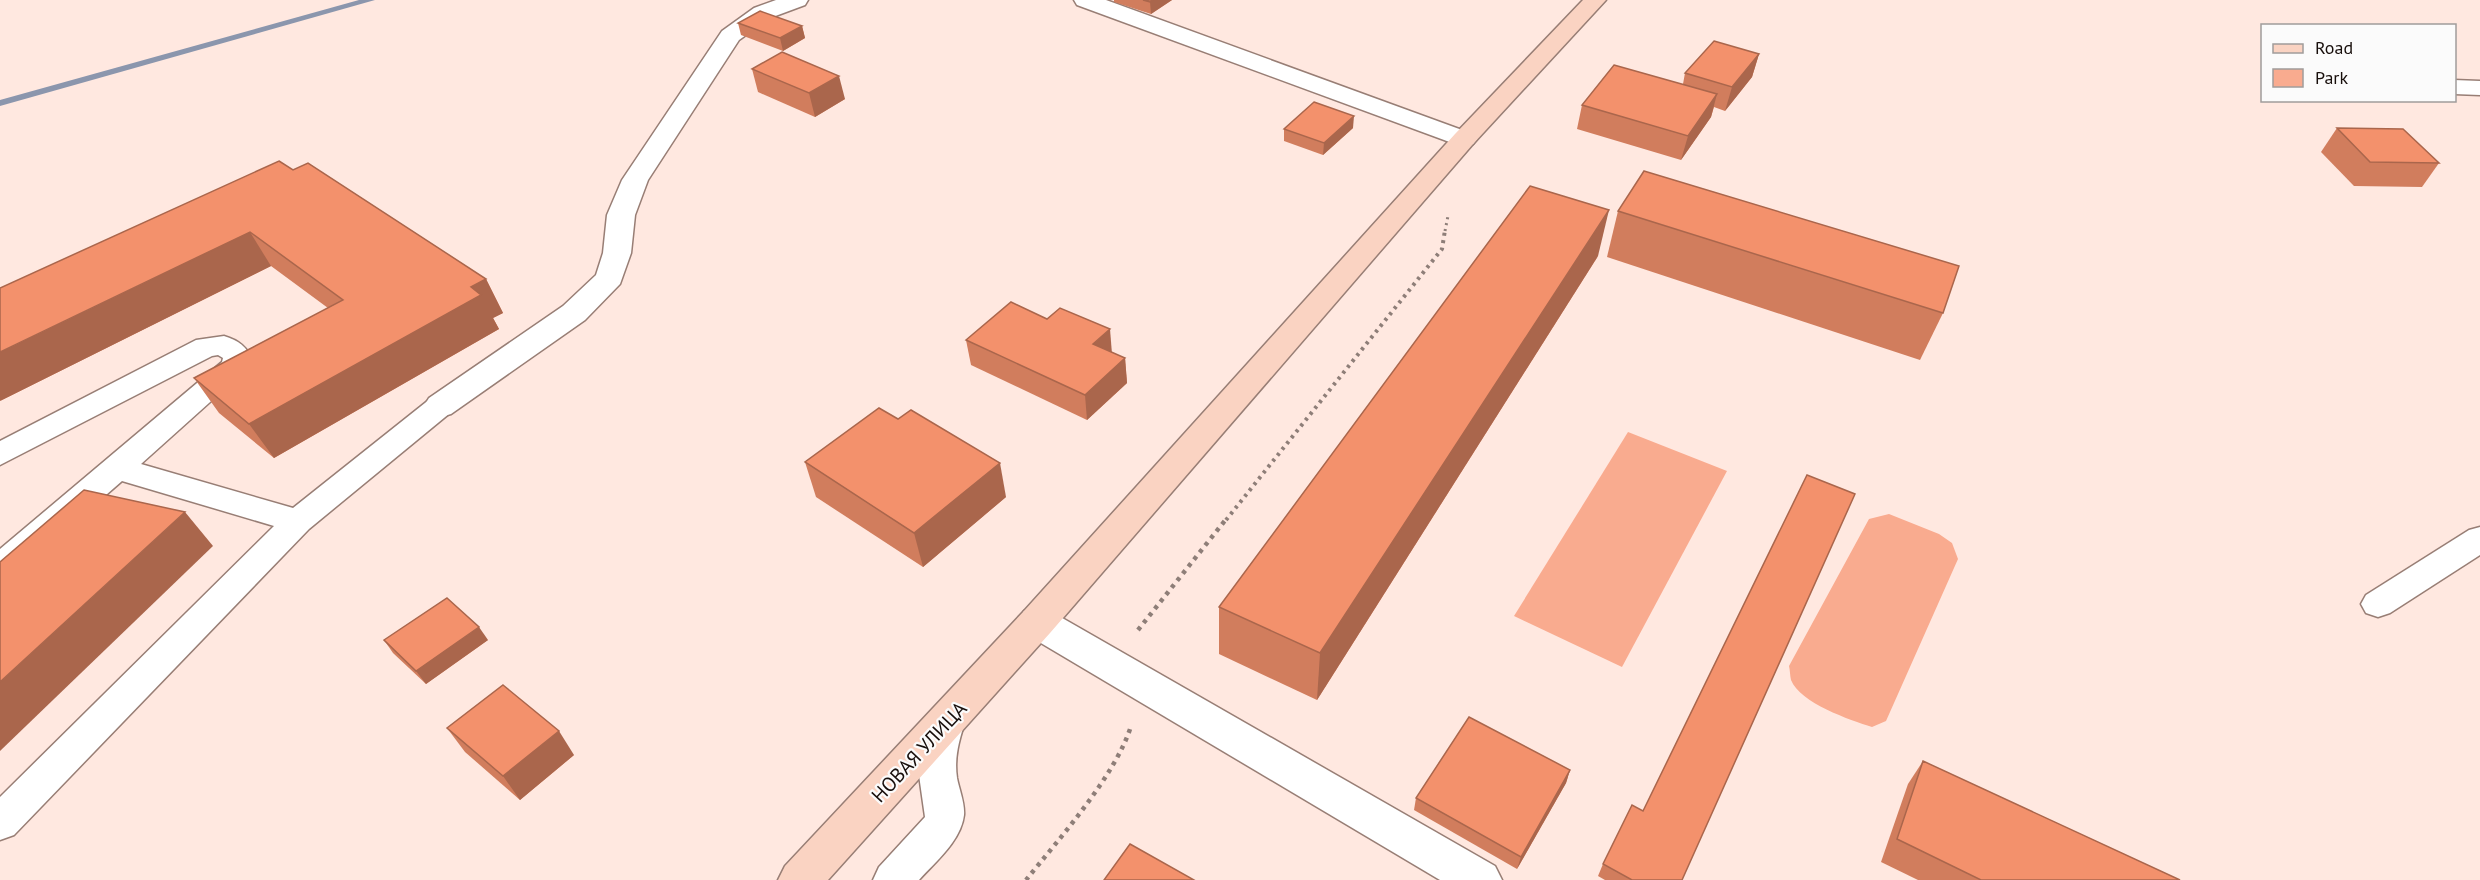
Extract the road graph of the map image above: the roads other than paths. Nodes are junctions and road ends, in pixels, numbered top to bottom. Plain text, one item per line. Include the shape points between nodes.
1 (797, 0) edge
2 (1085, 0) edge
3 (1595, 0) edge
4 (2456, 87) edge
5 (2480, 88) edge
6 (1464, 139) junction
7 (440, 406) joint
8 (0, 454) edge
9 (117, 468) junction
10 (298, 521) junction
11 (2480, 538) edge
12 (0, 568) edge
13 (2378, 604) dead end
14 (1037, 622) junction
15 (947, 722) junction
16 (0, 823) edge
17 (800, 880) edge
18 (893, 880) edge
19 (1480, 880) edge

1 - 7 street via 762,13 730,36 635,180 621,215 610,278 574,313
2 - 6 street
3 - 6 street, НОВАЯ УЛИЦА
4 - 5 street
6 - 14 street, НОВАЯ УЛИЦА
7 - 10 lane
8 - 9 lane via 206,347 224,345 236,354 238,361 232,369
9 - 10 lane
9 - 12 lane
10 - 16 lane
11 - 13 lane
14 - 15 street, НОВАЯ УЛИЦА
14 - 19 street
15 - 17 street, НОВАЯ УЛИЦА
15 - 18 lane via 939,755 945,814 941,827

